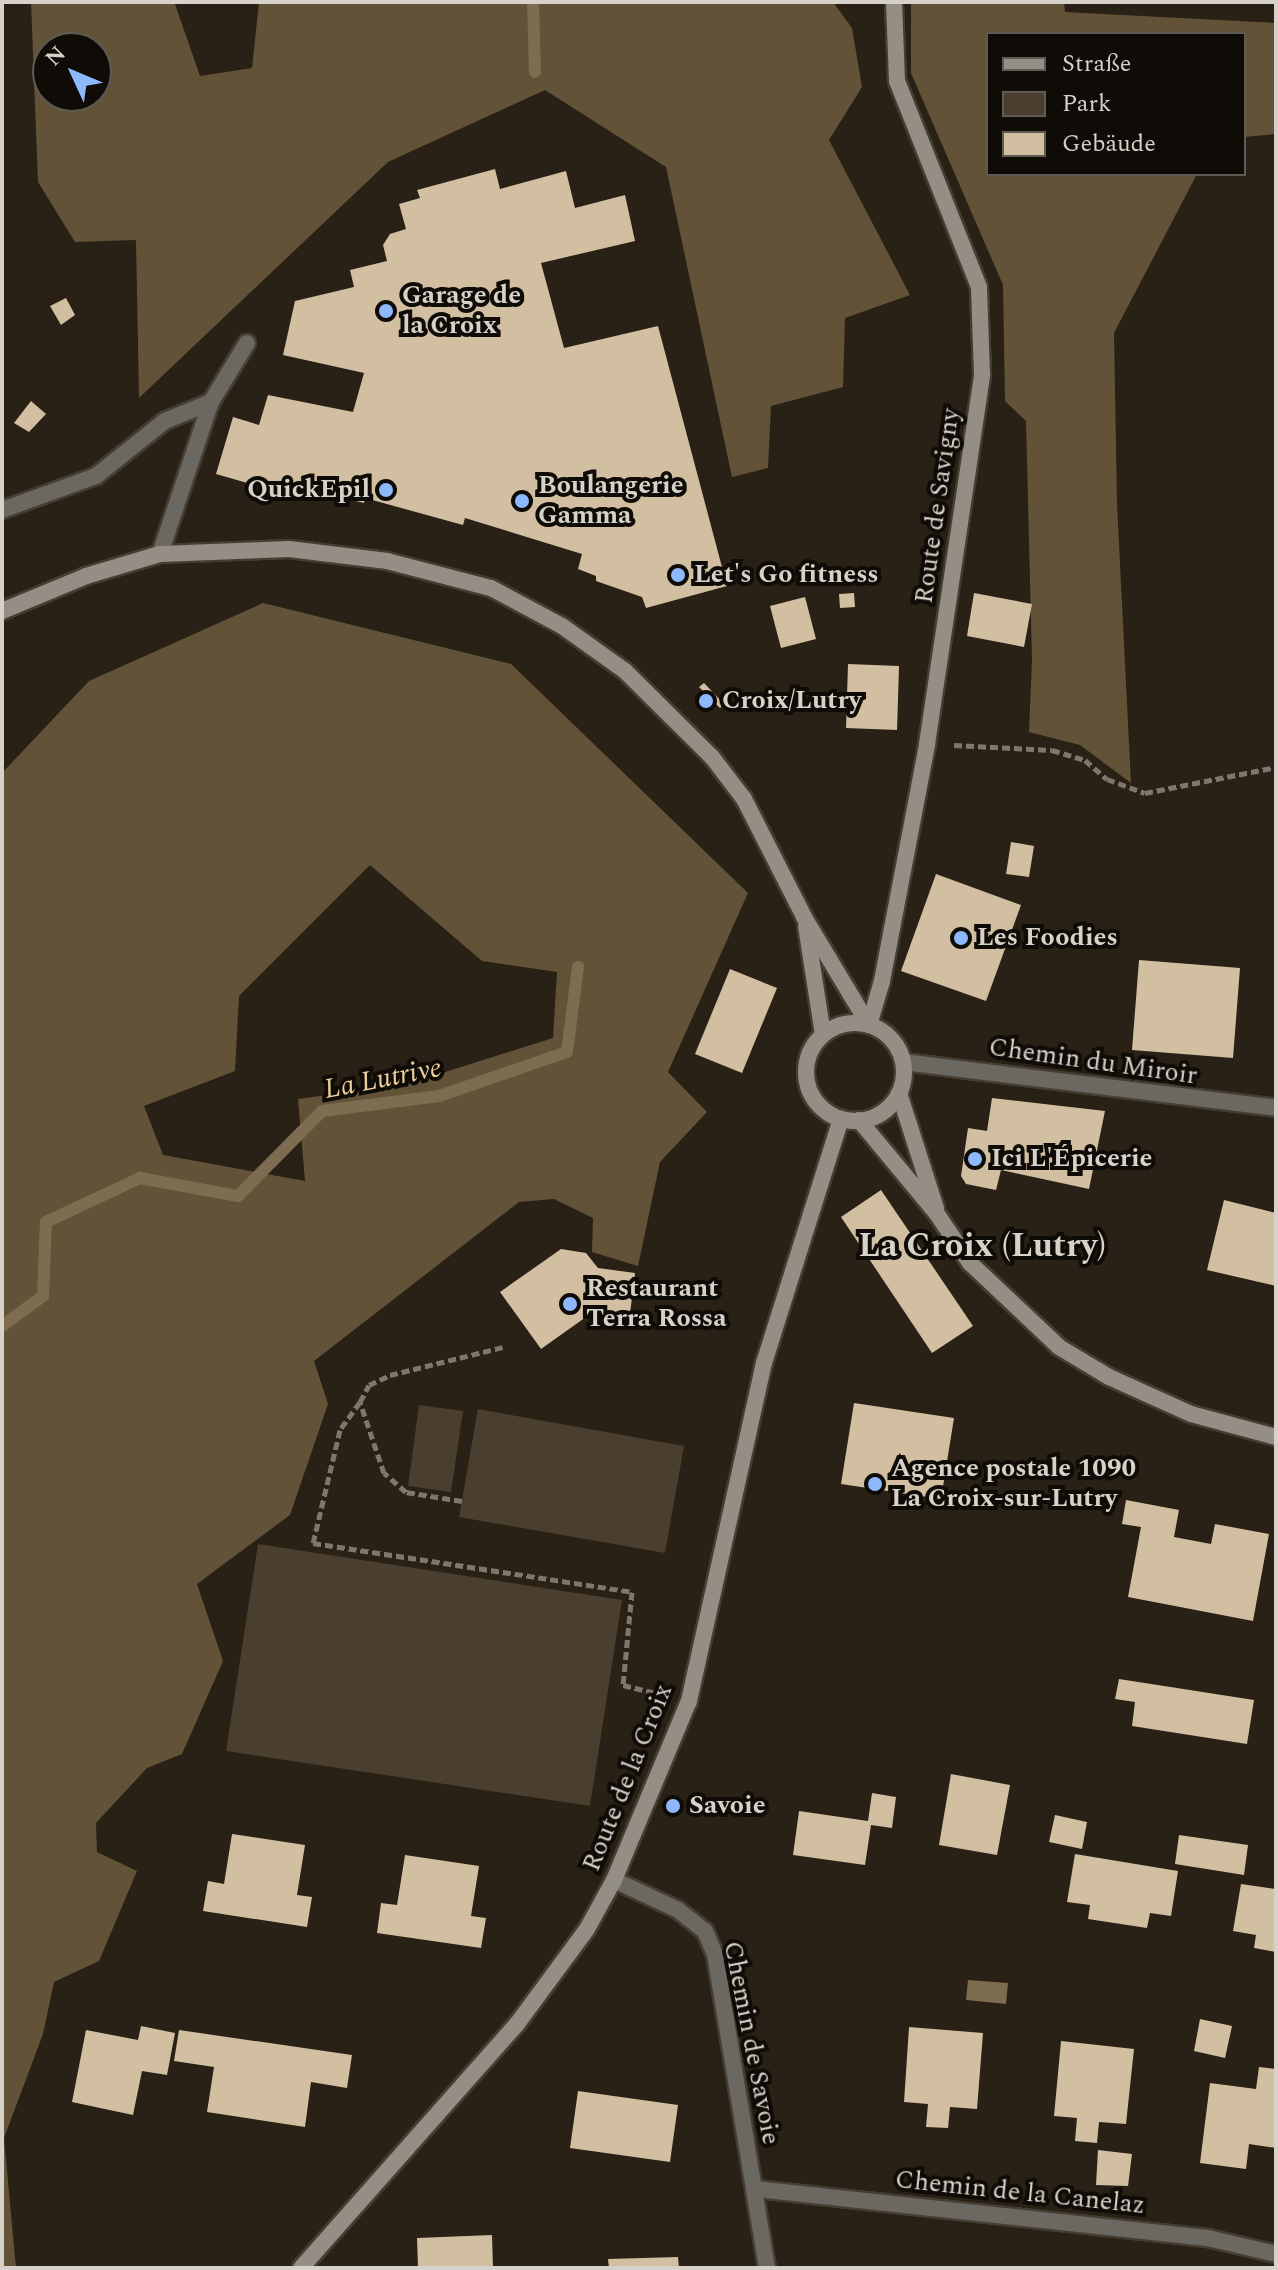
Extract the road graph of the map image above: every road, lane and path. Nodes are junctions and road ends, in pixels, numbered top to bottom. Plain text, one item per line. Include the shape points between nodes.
1 (894, 2) edge
2 (247, 343) dead end
3 (211, 402) junction
4 (2, 510) edge
5 (160, 554) junction
6 (2, 611) edge
7 (945, 745) dead end
8 (1276, 767) edge
9 (804, 917) junction
10 (869, 1025) junction
11 (823, 1035) junction
12 (903, 1062) junction
13 (899, 1093) junction
14 (1276, 1108) edge
15 (841, 1119) junction
16 (859, 1120) junction
17 (937, 1214) junction
18 (503, 1347) dead end
19 (360, 1402) junction
20 (1276, 1437) edge
21 (462, 1501) dead end
22 (670, 1696) dead end
23 (614, 1880) junction
24 (756, 2189) junction
25 (1276, 2254) edge
26 (301, 2268) edge
27 (767, 2268) edge

1 - 10 street, Route de Savigny via 897,81 979,287 982,374 927,744
2 - 3 street
3 - 4 street via 165,421 96,476
3 - 5 street
5 - 6 street via 86,576
5 - 9 street via 289,549 387,561 491,588 562,626 625,671 712,757 744,799
7 - 8 path via 1052,750 1085,760 1107,779 1145,793
9 - 10 street
9 - 11 street
10 - 11 street via 852,1023
10 - 12 street via 891,1039
11 - 15 street via 807,1060 806,1075 816,1103
12 - 13 street
12 - 14 street, Chemin du Miroir
13 - 16 street via 882,1111
13 - 17 street
15 - 16 street
15 - 23 street, Route de la Croix via 764,1363 689,1701
16 - 17 street
17 - 20 street via 970,1263 1059,1347 1109,1377 1191,1414
18 - 19 path via 390,1375 369,1385
19 - 21 path via 384,1473 406,1492
19 - 22 path via 340,1430 313,1543 632,1592 623,1685
23 - 24 street, Chemin de Savoie via 678,1910 705,1931 715,1954 738,2115
23 - 26 street, Route de la Croix via 587,1929 517,2024
24 - 25 street, Chemin de la Canelaz via 1208,2238
24 - 27 street, Chemin de Savoie

